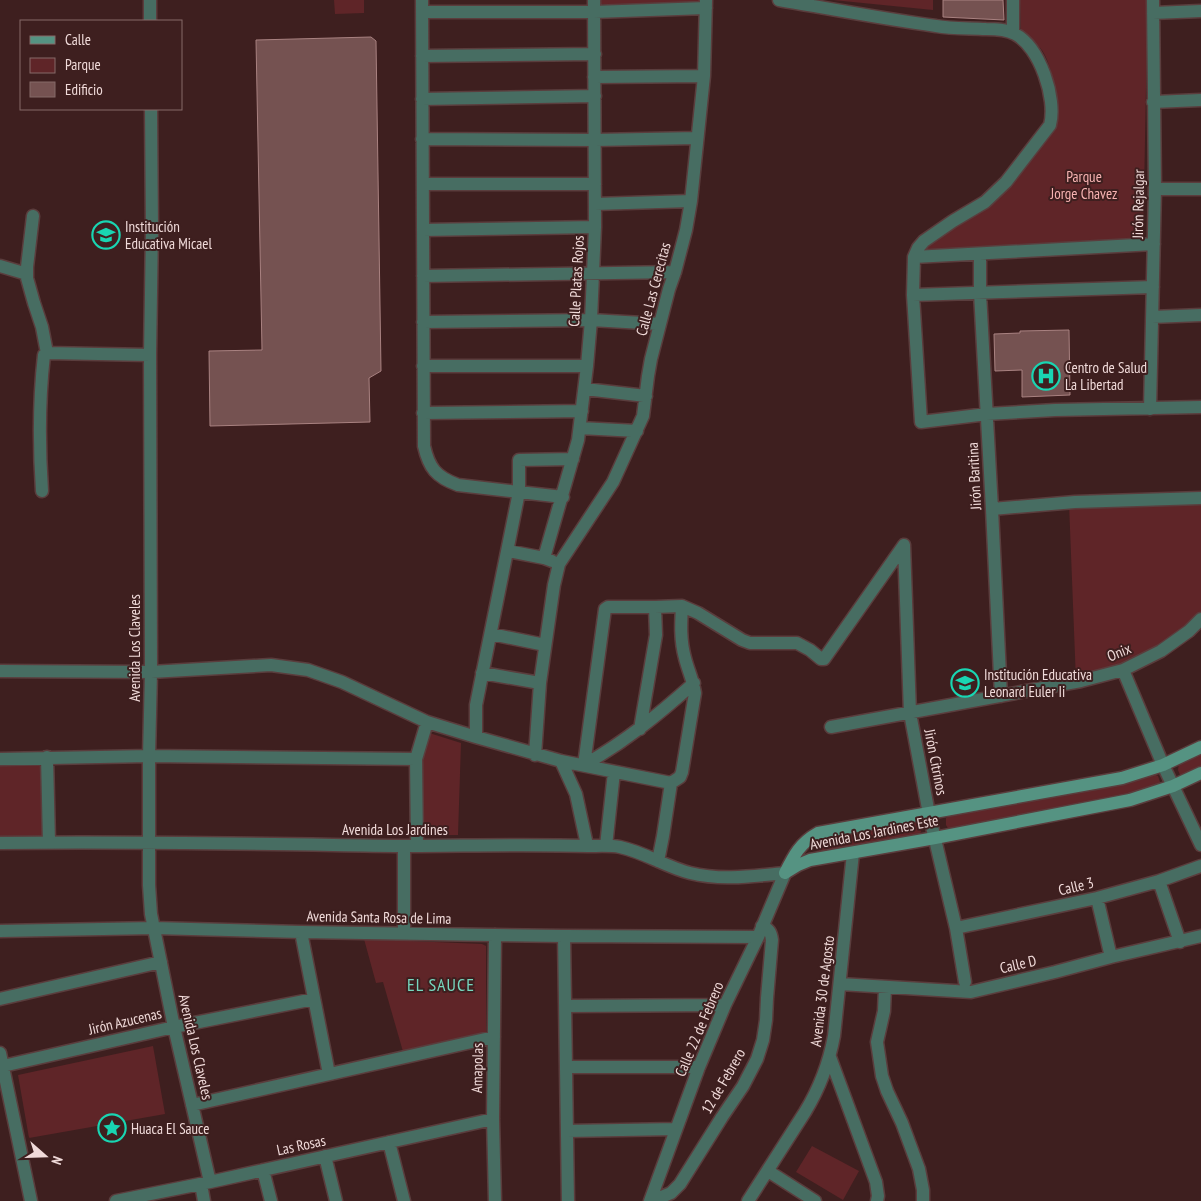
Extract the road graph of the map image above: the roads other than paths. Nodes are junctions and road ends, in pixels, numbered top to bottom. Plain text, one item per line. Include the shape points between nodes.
1 (150, 0) edge
2 (779, 0) edge
3 (1013, 0) edge
4 (706, 4) edge
5 (422, 6) edge
6 (594, 6) edge
7 (1153, 6) edge
8 (1201, 11) edge
9 (150, 20) edge
10 (1013, 32) junction
11 (594, 54) junction
12 (422, 56) junction
13 (704, 76) junction
14 (594, 77) junction
15 (595, 96) junction
16 (422, 99) junction
17 (1201, 100) edge
18 (1153, 102) junction
19 (150, 110) edge
20 (697, 138) junction
21 (422, 139) junction
22 (595, 140) junction
23 (422, 184) junction
24 (595, 184) junction
25 (1155, 189) junction
26 (1201, 189) edge
27 (691, 201) junction
28 (595, 204) junction
29 (33, 216) dead end
30 (595, 227) junction
31 (423, 230) junction
32 (1154, 244) junction
33 (980, 254) junction
34 (914, 257) junction
35 (0, 266) edge
36 (675, 272) junction
37 (27, 274) junction
38 (594, 274) junction
39 (423, 276) junction
40 (1152, 287) junction
41 (980, 293) junction
42 (913, 295) junction
43 (1201, 315) edge
44 (1152, 317) junction
45 (591, 320) junction
46 (423, 322) junction
47 (660, 324) junction
48 (47, 353) junction
49 (150, 355) junction
50 (423, 366) junction
51 (587, 366) junction
52 (585, 389) junction
53 (646, 396) junction
54 (1201, 407) edge
55 (1150, 409) junction
56 (582, 411) junction
57 (424, 412) junction
58 (987, 414) junction
59 (580, 428) junction
60 (637, 431) junction
61 (573, 459) junction
62 (42, 491) dead end
63 (520, 492) junction
64 (563, 497) junction
65 (1201, 498) edge
66 (992, 509) junction
67 (508, 551) junction
68 (544, 558) junction
69 (559, 564) junction
70 (682, 606) junction
71 (655, 607) junction
72 (1201, 619) edge
73 (491, 634) junction
74 (545, 645) junction
75 (1123, 670) junction
76 (0, 671) edge
77 (151, 672) junction
78 (482, 673) junction
79 (540, 683) junction
80 (694, 684) junction
81 (1001, 696) junction
82 (910, 713) junction
83 (427, 722) junction
84 (831, 727) dead end
85 (640, 729) junction
86 (476, 737) junction
87 (1201, 747) edge
88 (535, 755) junction
89 (148, 756) junction
90 (47, 757) junction
91 (0, 759) edge
92 (416, 759) junction
93 (561, 761) junction
94 (584, 765) junction
95 (1163, 765) junction
96 (614, 772) junction
97 (1201, 773) edge
98 (671, 783) junction
99 (1173, 786) junction
100 (929, 814) junction
101 (935, 838) junction
102 (49, 842) junction
103 (149, 842) junction
104 (0, 843) edge
105 (1201, 845) edge
106 (410, 846) junction
107 (587, 846) junction
108 (606, 846) junction
109 (853, 853) junction
110 (658, 861) junction
111 (1201, 866) edge
112 (785, 873) junction
113 (1159, 881) junction
114 (1097, 898) junction
115 (154, 928) junction
116 (956, 928) junction
117 (0, 931) edge
118 (760, 931) junction
119 (301, 932) junction
120 (404, 933) junction
121 (495, 935) junction
122 (564, 936) junction
123 (1201, 936) edge
124 (1180, 942) junction
125 (1111, 957) junction
126 (161, 962) junction
127 (965, 982) dead end
128 (840, 984) junction
129 (885, 987) junction
130 (0, 999) edge
131 (314, 999) junction
132 (725, 1005) junction
133 (565, 1006) junction
134 (174, 1027) junction
135 (494, 1036) junction
136 (830, 1057) junction
137 (1, 1059) edge
138 (566, 1067) junction
139 (699, 1067) junction
140 (329, 1074) junction
141 (192, 1105) junction
142 (493, 1119) junction
143 (676, 1129) junction
144 (567, 1131) junction
145 (389, 1142) junction
146 (325, 1156) junction
147 (263, 1170) junction
148 (768, 1171) junction
149 (205, 1183) junction
150 (30, 1201) edge
151 (116, 1201) edge
152 (204, 1201) edge
153 (271, 1201) edge
154 (336, 1201) edge
155 (404, 1201) edge
156 (495, 1201) edge
157 (568, 1201) edge
158 (651, 1201) edge
159 (748, 1201) edge
160 (815, 1201) edge
161 (877, 1201) edge
162 (923, 1201) edge

1 - 9 street
2 - 10 street via 938,27
3 - 10 street
4 - 6 street
4 - 13 street, Calle Las Cerecitas
5 - 6 street
5 - 12 street
6 - 11 street, Calle Platas Rojos
7 - 8 street
7 - 18 street, Jirón Rejalgar
10 - 34 street via 1028,44 1046,76 1053,115 1050,125 1006,182 985,202 924,241
11 - 12 street
11 - 14 street, Calle Platas Rojos
12 - 16 street
13 - 14 street
13 - 20 street, Calle Las Cerecitas
14 - 15 street, Calle Platas Rojos
15 - 16 street
15 - 22 street, Calle Platas Rojos
16 - 21 street
17 - 18 street
18 - 25 street, Jirón Rejalgar
19 - 49 street, Avenida Los Claveles
20 - 22 street
20 - 27 street, Calle Las Cerecitas
21 - 22 street
21 - 23 street
22 - 24 street, Calle Platas Rojos
23 - 24 street
23 - 31 street
24 - 28 street, Calle Platas Rojos
25 - 26 street
25 - 32 street, Jirón Rejalgar
27 - 28 street
27 - 36 street, Calle Las Cerecitas
28 - 30 street, Calle Platas Rojos
29 - 37 street
30 - 31 street
30 - 38 street, Calle Platas Rojos
31 - 39 street
32 - 33 street
32 - 40 street, Jirón Rejalgar
33 - 34 street
33 - 41 street, Jirón Baritina
34 - 42 street
35 - 37 street
36 - 38 street
36 - 47 street, Calle Las Cerecitas
37 - 48 street
38 - 39 street
38 - 45 street, Calle Platas Rojos
39 - 46 street
40 - 41 street
40 - 44 street, Jirón Rejalgar
41 - 42 street
41 - 58 street, Jirón Baritina
42 - 58 street via 921,422
43 - 44 street
44 - 55 street, Jirón Rejalgar
45 - 46 street
45 - 47 street
45 - 51 street, Calle Platas Rojos
46 - 50 street
47 - 53 street, Calle Las Cerecitas
48 - 49 street
48 - 62 street via 44,356 42,386
49 - 77 street, Avenida Los Claveles
50 - 51 street
50 - 57 street
51 - 52 street, Calle Platas Rojos
52 - 53 street
52 - 56 street, Calle Platas Rojos
53 - 60 street, Calle Las Cerecitas
54 - 55 street
55 - 58 street
56 - 57 street
56 - 59 street, Calle Platas Rojos
57 - 63 street via 424,446 434,471 458,485
58 - 66 street, Jirón Baritina
59 - 60 street
59 - 61 street, Calle Platas Rojos
60 - 69 street, Calle Las Cerecitas via 613,482
61 - 63 street via 519,460
61 - 64 street, Calle Platas Rojos
63 - 64 street
63 - 67 street
64 - 68 street, Calle Platas Rojos
65 - 66 street via 1075,502
66 - 81 street, Jirón Baritina
67 - 68 street
67 - 73 street
68 - 69 street
69 - 74 street
70 - 71 street
70 - 80 street via 682,648
70 - 82 street, Jirón Citrinos via 750,643 797,643 824,659 904,545
71 - 85 street via 656,635
71 - 94 street via 605,608
72 - 75 street, Onix via 1161,651
73 - 74 street
73 - 78 street
74 - 79 street
75 - 81 street, Onix
75 - 95 street
76 - 77 street
77 - 83 street via 271,665 308,670 342,682
77 - 89 street, Avenida Los Claveles
78 - 79 street
78 - 86 street via 476,705
79 - 88 street
80 - 85 street
80 - 98 street via 682,772
81 - 82 street, Onix
82 - 84 street, Onix
82 - 100 street, Jirón Citrinos
83 - 86 street
83 - 92 street
85 - 94 street
86 - 88 street
87 - 95 street, Avenida Los Jardines Este
88 - 93 street
89 - 90 street
89 - 92 street
89 - 103 street, Avenida Los Claveles
90 - 91 street
90 - 102 street
92 - 106 street
93 - 94 street
93 - 107 street via 576,794
94 - 96 street
95 - 99 street
95 - 100 street, Avenida Los Jardines Este via 1122,778
96 - 98 street
96 - 108 street
97 - 99 street, Avenida Los Jardines Este
98 - 110 street
99 - 101 street, Avenida Los Jardines Este via 1130,800
99 - 105 street
100 - 101 street, Jirón Citrinos
100 - 112 street, Avenida Los Jardines Este via 818,833 801,846
101 - 109 street, Avenida Los Jardines Este
101 - 116 street, Jirón Citrinos
102 - 103 street, Avenida Los Jardines
102 - 104 street, Avenida Los Jardines
103 - 106 street, Avenida Los Jardines
103 - 115 street, Avenida Los Claveles
106 - 107 street, Avenida Los Jardines
106 - 120 street
107 - 108 street, Avenida Los Jardines
108 - 110 street, Avenida Los Jardines via 620,847
109 - 112 street, Avenida Los Jardines Este via 810,860
109 - 128 street, Avenida 30 de Agosto
110 - 112 street, Avenida Los Jardines via 675,869 715,877
111 - 113 street, Calle 3
112 - 118 street, Calle 22 de Febrero
113 - 114 street, Calle 3
113 - 124 street
114 - 116 street, Calle 3
114 - 125 street
115 - 117 street, Avenida Santa Rosa de Lima
115 - 119 street, Avenida Santa Rosa de Lima
115 - 126 street, Avenida Los Claveles
116 - 127 street, Jirón Citrinos
118 - 122 street, Avenida Santa Rosa de Lima
118 - 132 street, Calle 22 de Febrero
118 - 158 street, 12 de Febrero via 768,929 772,940 766,1020 757,1059 680,1184 671,1193
119 - 120 street, Avenida Santa Rosa de Lima
119 - 131 street
120 - 121 street, Avenida Santa Rosa de Lima
121 - 122 street, Avenida Santa Rosa de Lima
121 - 135 street, Amapolas
122 - 133 street
123 - 124 street, Calle D
124 - 125 street, Calle D
125 - 129 street, Calle D via 971,992
126 - 130 street
126 - 134 street, Avenida Los Claveles
128 - 129 street, Calle D
128 - 136 street, Avenida 30 de Agosto
129 - 162 street via 877,1042 882,1076 918,1169
131 - 134 street, Jirón Azucenas
131 - 140 street
132 - 133 street
132 - 139 street, Calle 22 de Febrero
133 - 138 street
134 - 137 street, Jirón Azucenas
134 - 141 street, Avenida Los Claveles
135 - 140 street
135 - 142 street, Amapolas
136 - 148 street, Avenida 30 de Agosto via 814,1098
136 - 161 street via 876,1182
137 - 150 street
138 - 139 street
138 - 144 street
139 - 143 street, Calle 22 de Febrero
140 - 141 street
141 - 149 street, Avenida Los Claveles
142 - 145 street, Las Rosas
142 - 156 street, Amapolas
143 - 144 street
143 - 158 street, Calle 22 de Febrero
144 - 157 street
145 - 146 street, Las Rosas
145 - 155 street
146 - 147 street, Las Rosas
146 - 154 street
147 - 149 street, Las Rosas
147 - 153 street
148 - 159 street, Avenida 30 de Agosto
148 - 160 street
149 - 151 street, Las Rosas
149 - 152 street, Avenida Los Claveles

